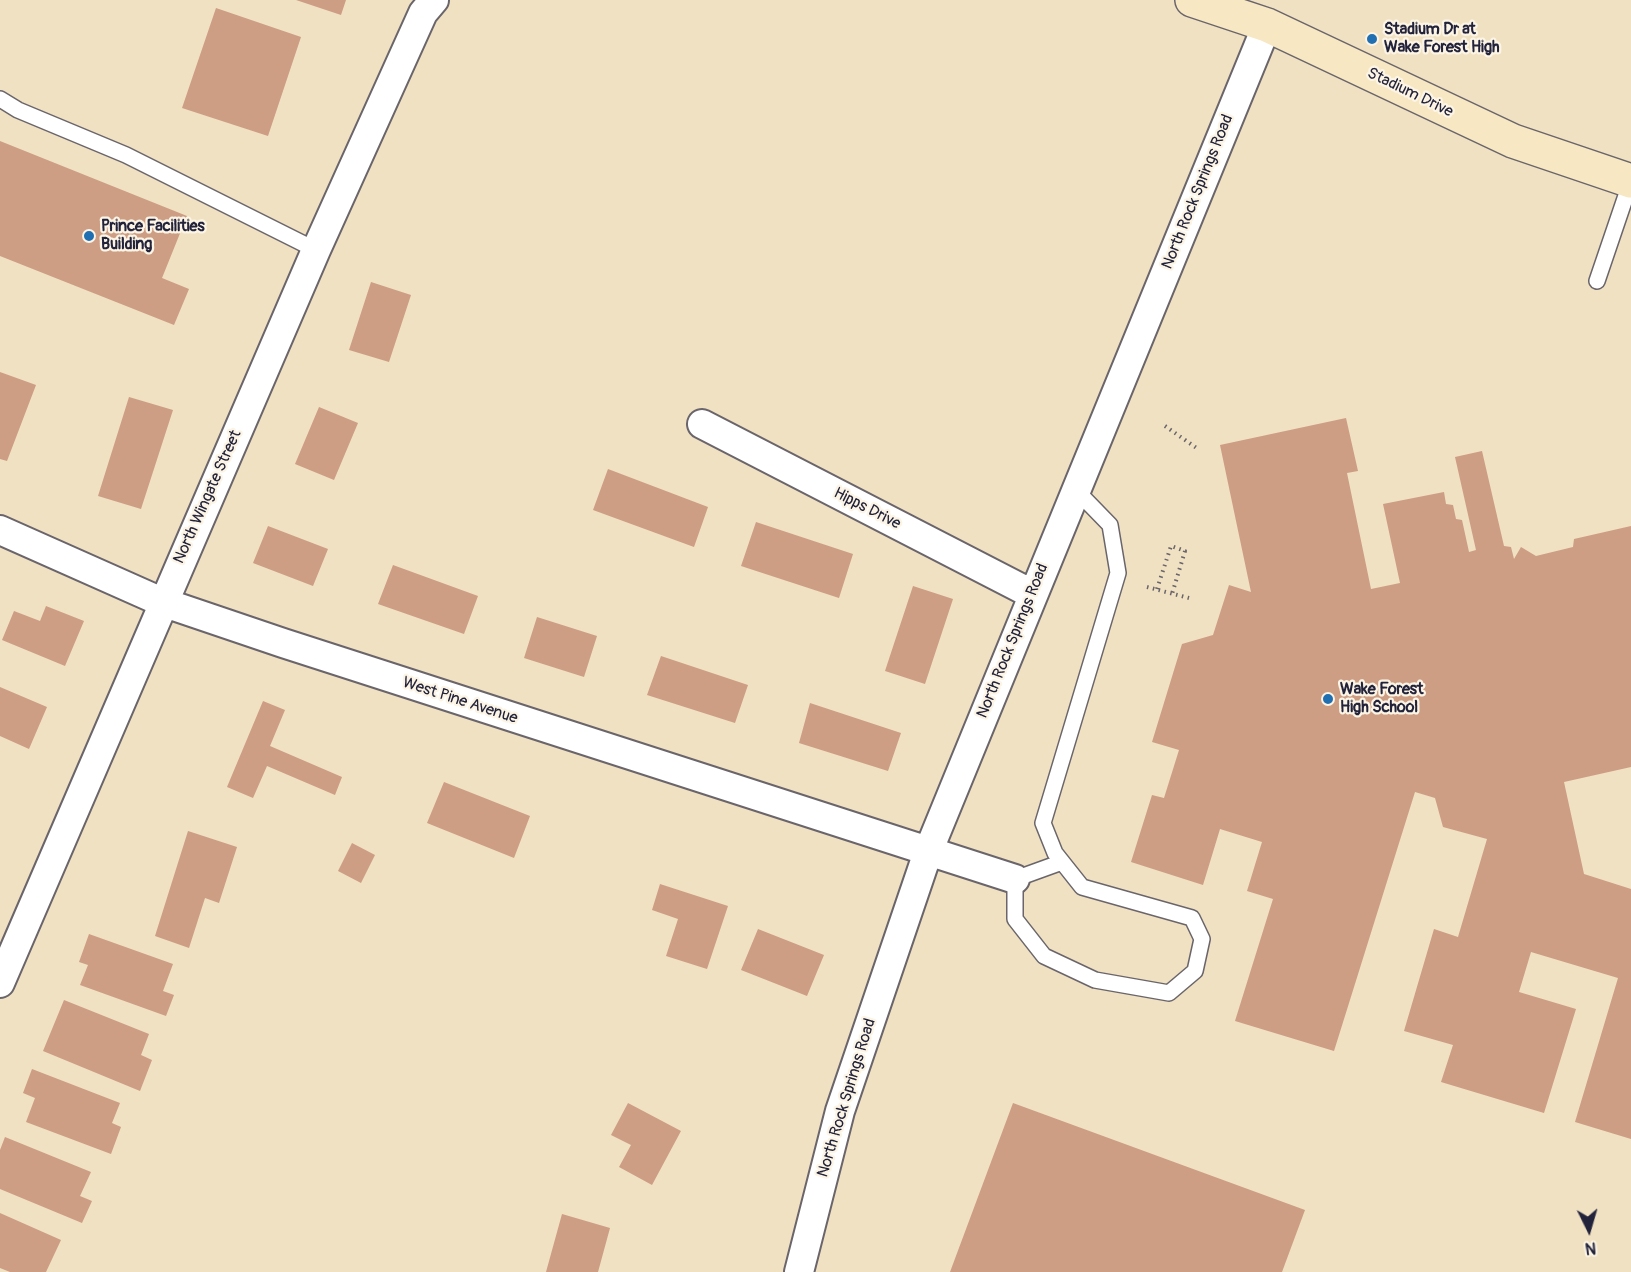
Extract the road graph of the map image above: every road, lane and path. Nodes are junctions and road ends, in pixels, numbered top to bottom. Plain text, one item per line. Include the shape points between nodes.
1 (1192, 0) edge
2 (427, 4) edge
3 (1267, 25) junction
4 (0, 99) edge
5 (1631, 181) edge
6 (316, 250) junction
7 (1597, 281) dead end
8 (702, 424) dead end
9 (1165, 426) dead end
10 (1198, 449) dead end
11 (1075, 489) junction
12 (0, 530) edge
13 (1147, 587) dead end
14 (1157, 589) junction
15 (1032, 594) junction
16 (1172, 594) junction
17 (1189, 598) dead end
18 (162, 602) junction
19 (928, 852) junction
20 (1062, 862) junction
21 (1015, 879) junction
22 (0, 983) edge
23 (799, 1272) edge

1 - 3 street, Stadium Drive
2 - 6 street, North Wingate Street
3 - 5 street, Stadium Drive via 1513,141
3 - 11 street, North Rock Springs Road
4 - 6 lane via 126,155
5 - 7 lane
6 - 18 street, North Wingate Street
8 - 15 street, Hipps Drive
9 - 10 path
11 - 15 street, North Rock Springs Road
11 - 20 lane via 1110,525 1118,573 1043,823
12 - 18 street, West Pine Avenue
13 - 14 path
14 - 16 path
14 - 16 path via 1171,546 1185,551
15 - 19 street, North Rock Springs Road
16 - 17 path
18 - 19 street, West Pine Avenue
18 - 22 street, North Wingate Street
19 - 21 street, West Pine Avenue
19 - 23 street, North Rock Springs Road via 840,1111
20 - 21 lane
20 - 21 lane via 1082,887 1192,918 1202,939 1195,971 1169,993 1095,980 1044,956 1015,919

